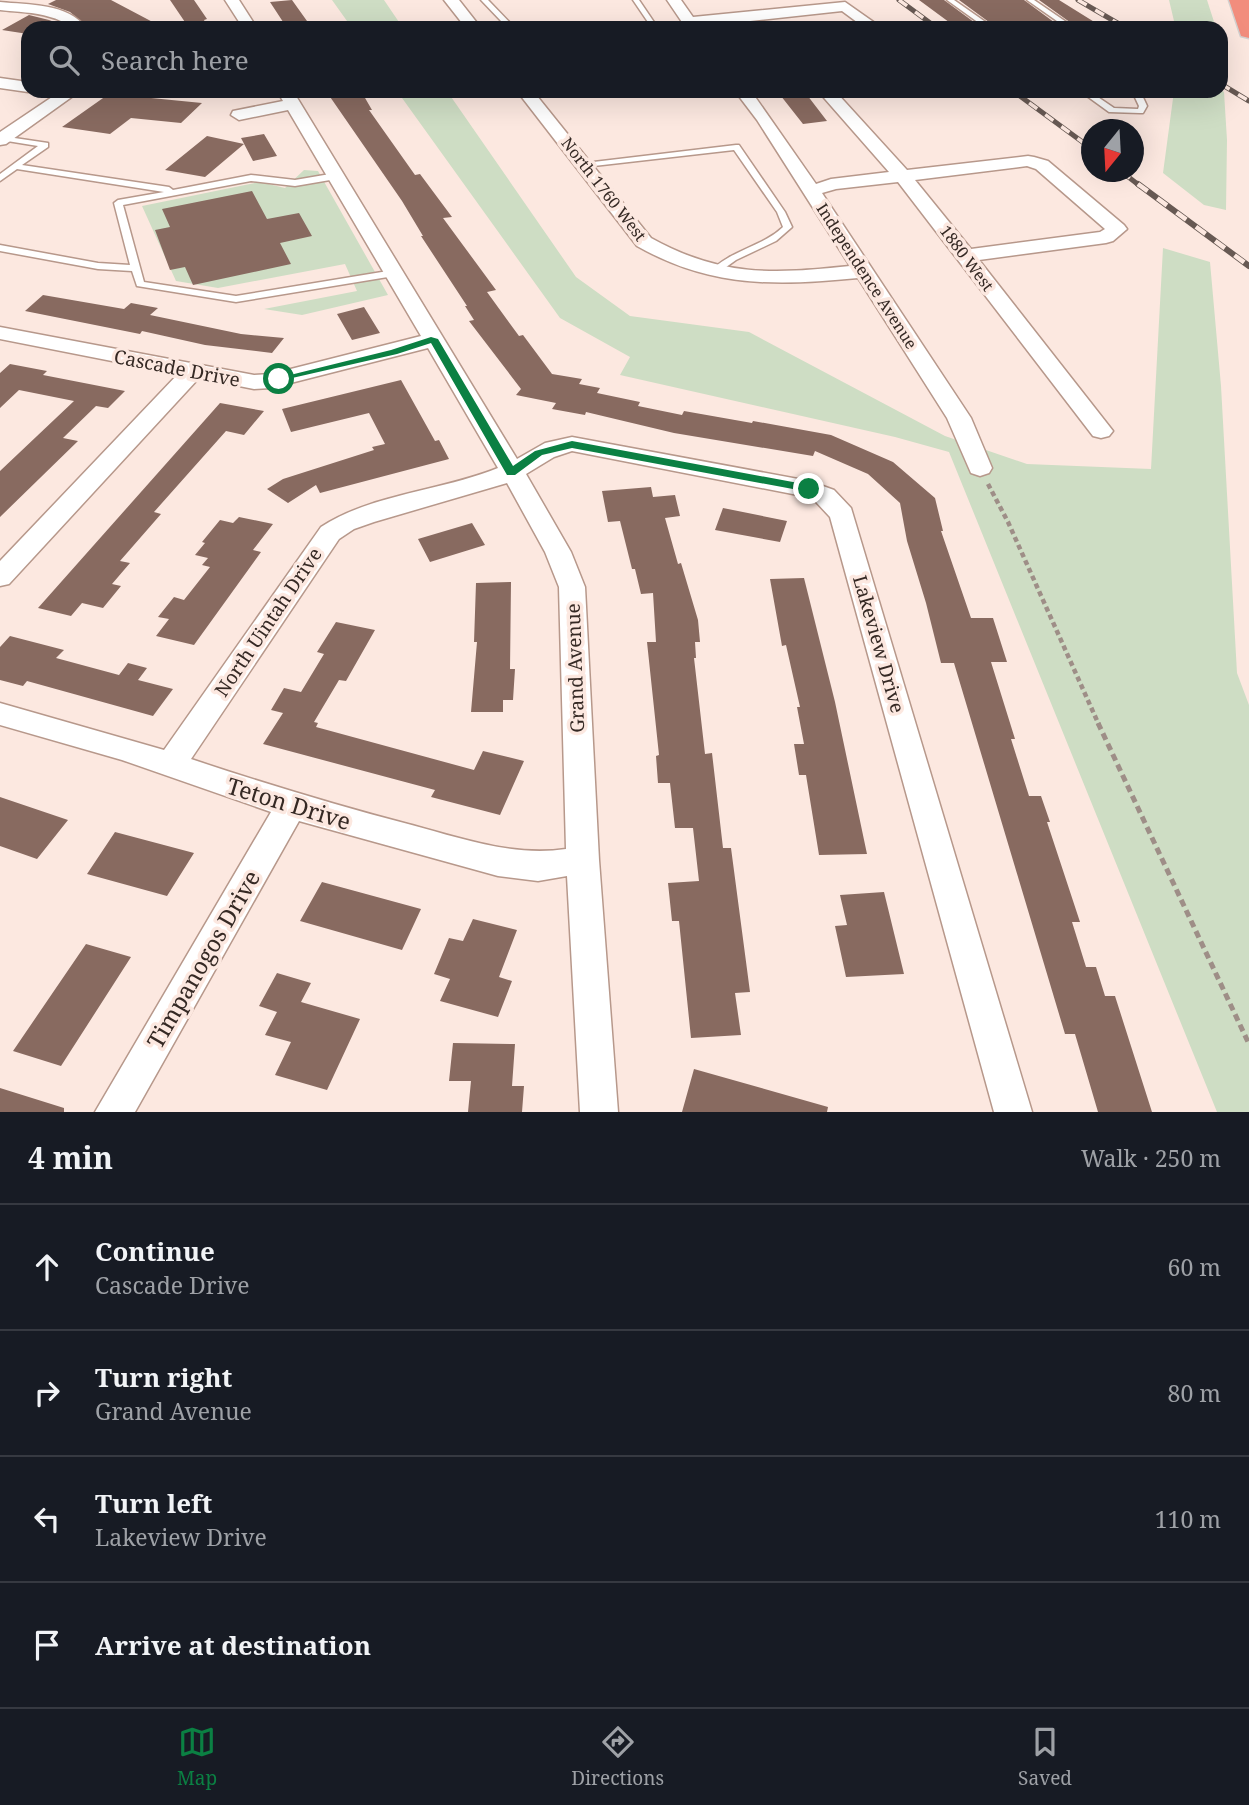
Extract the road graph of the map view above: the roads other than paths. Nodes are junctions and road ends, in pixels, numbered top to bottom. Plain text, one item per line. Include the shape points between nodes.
1 (232, 0) edge
2 (451, 0) edge
3 (484, 0) edge
4 (636, 0) edge
5 (674, 0) edge
6 (753, 0) edge
7 (950, 0) edge
8 (1030, 0) edge
9 (1239, 0) edge
10 (0, 6) edge
11 (766, 14) junction
12 (75, 21) edge
13 (246, 21) edge
14 (468, 21) edge
15 (506, 21) edge
16 (650, 21) edge
17 (688, 21) edge
18 (705, 21) edge
19 (772, 21) edge
20 (865, 21) edge
21 (981, 21) edge
22 (1062, 21) edge
23 (1249, 31) edge
24 (0, 83) edge
25 (21, 86) edge
26 (57, 98) edge
27 (286, 98) edge
28 (290, 98) edge
29 (531, 98) edge
30 (748, 98) edge
31 (836, 98) edge
32 (1094, 98) edge
33 (1139, 98) edge
34 (239, 115) dead end
35 (2, 139) edge
36 (585, 165) junction
37 (16, 166) junction
38 (336, 176) junction
39 (0, 177) edge
40 (904, 177) junction
41 (819, 189) junction
42 (179, 192) junction
43 (1106, 237) joint
44 (0, 248) edge
45 (965, 256) junction
46 (135, 268) junction
47 (864, 271) junction
48 (715, 272) junction
49 (394, 273) junction
50 (0, 333) edge
51 (434, 339) junction
52 (192, 372) junction
53 (1101, 431) dead end
54 (980, 468) road end
55 (511, 472) junction
56 (0, 577) edge
57 (0, 714) edge
58 (170, 766) junction
59 (291, 806) junction
60 (583, 860) junction
61 (114, 1112) edge
62 (599, 1112) edge
63 (1013, 1112) edge

1 - 13 street
2 - 14 street
3 - 15 lane
4 - 16 lane
5 - 17 street
6 - 11 street
7 - 21 lane
8 - 22 lane
9 - 23 highway
10 - 12 street
11 - 18 street
11 - 19 street
11 - 20 street via 845,6
24 - 25 street
26 - 35 street
27 - 34 street
28 - 38 street, Grand Avenue
29 - 36 street, North 1760 West
30 - 41 street, Independence Avenue
31 - 40 street, 1880 West
32 - 33 lane via 1112,110 1140,111
35 - 37 lane via 45,145
36 - 48 street, North 1760 West via 644,242 670,259
36 - 48 lane via 736,147 788,222 785,232 743,250
37 - 39 lane
37 - 42 lane
38 - 42 lane via 295,183 251,178
38 - 49 street, Grand Avenue
40 - 41 street via 863,182 860,187
40 - 43 street via 1028,162 1042,165 1116,229
40 - 45 street, 1880 West
41 - 47 street, Independence Avenue
42 - 46 lane via 118,203
43 - 45 street
44 - 46 lane
45 - 53 street, 1880 West
46 - 49 lane via 140,284 236,299
47 - 48 street, North 1760 West via 785,278
47 - 54 street, Independence Avenue via 959,418
49 - 51 street, Grand Avenue
50 - 52 street, Cascade Drive
51 - 52 street, Cascade Drive via 263,382
51 - 55 street, Grand Avenue
52 - 56 street
55 - 58 street, North Uintah Drive via 363,516 330,533
55 - 60 street, Grand Avenue via 558,552 572,587
55 - 63 street, Lakeview Drive via 550,448 581,445 809,489 838,507
57 - 58 street, Teton Drive
58 - 59 street, Teton Drive
59 - 60 street, Teton Drive via 498,862 538,867
59 - 61 street, Timpanogos Drive
60 - 62 street, Grand Avenue

